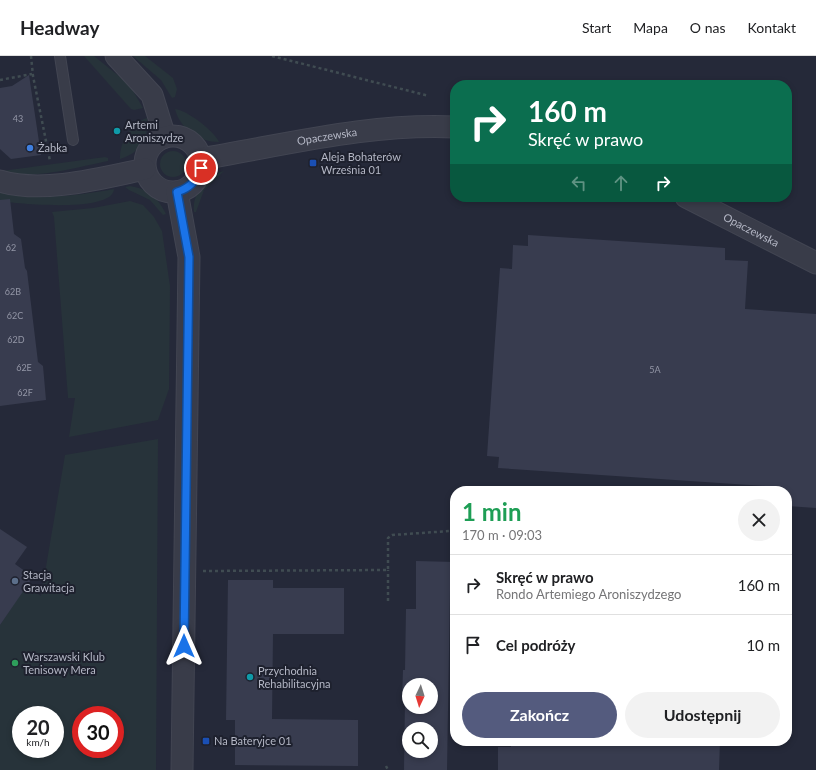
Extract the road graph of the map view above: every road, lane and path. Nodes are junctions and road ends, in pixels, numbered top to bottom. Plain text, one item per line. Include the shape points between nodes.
1 (31, 56) edge
2 (60, 56) edge
3 (116, 56) edge
4 (272, 56) edge
5 (32, 74) junction
6 (0, 80) edge
7 (429, 96) dead end
8 (450, 127) edge
9 (165, 137) junction
10 (73, 140) dead end
11 (200, 159) junction
12 (50, 161) dead end
13 (145, 169) junction
14 (0, 181) edge
15 (177, 192) junction
16 (696, 202) edge
17 (816, 262) edge
18 (450, 531) edge
19 (388, 570) junction
20 (197, 571) dead end
21 (388, 601) dead end
22 (386, 766) dead end
23 (182, 770) edge
24 (388, 770) edge

1 - 5 path
2 - 10 lane
3 - 9 street via 152,95
4 - 7 path
5 - 6 path
5 - 12 path
8 - 11 street, Opaczewska via 360,130
9 - 11 street via 175,136 192,143
9 - 13 street via 154,143 147,153
11 - 15 street via 201,168 193,184
13 - 14 street via 78,182 39,185
13 - 15 street via 148,178 160,189
15 - 23 street via 189,257
16 - 17 street, Opaczewska
18 - 19 path via 392,534 388,538
19 - 20 path
19 - 21 path
22 - 24 path

